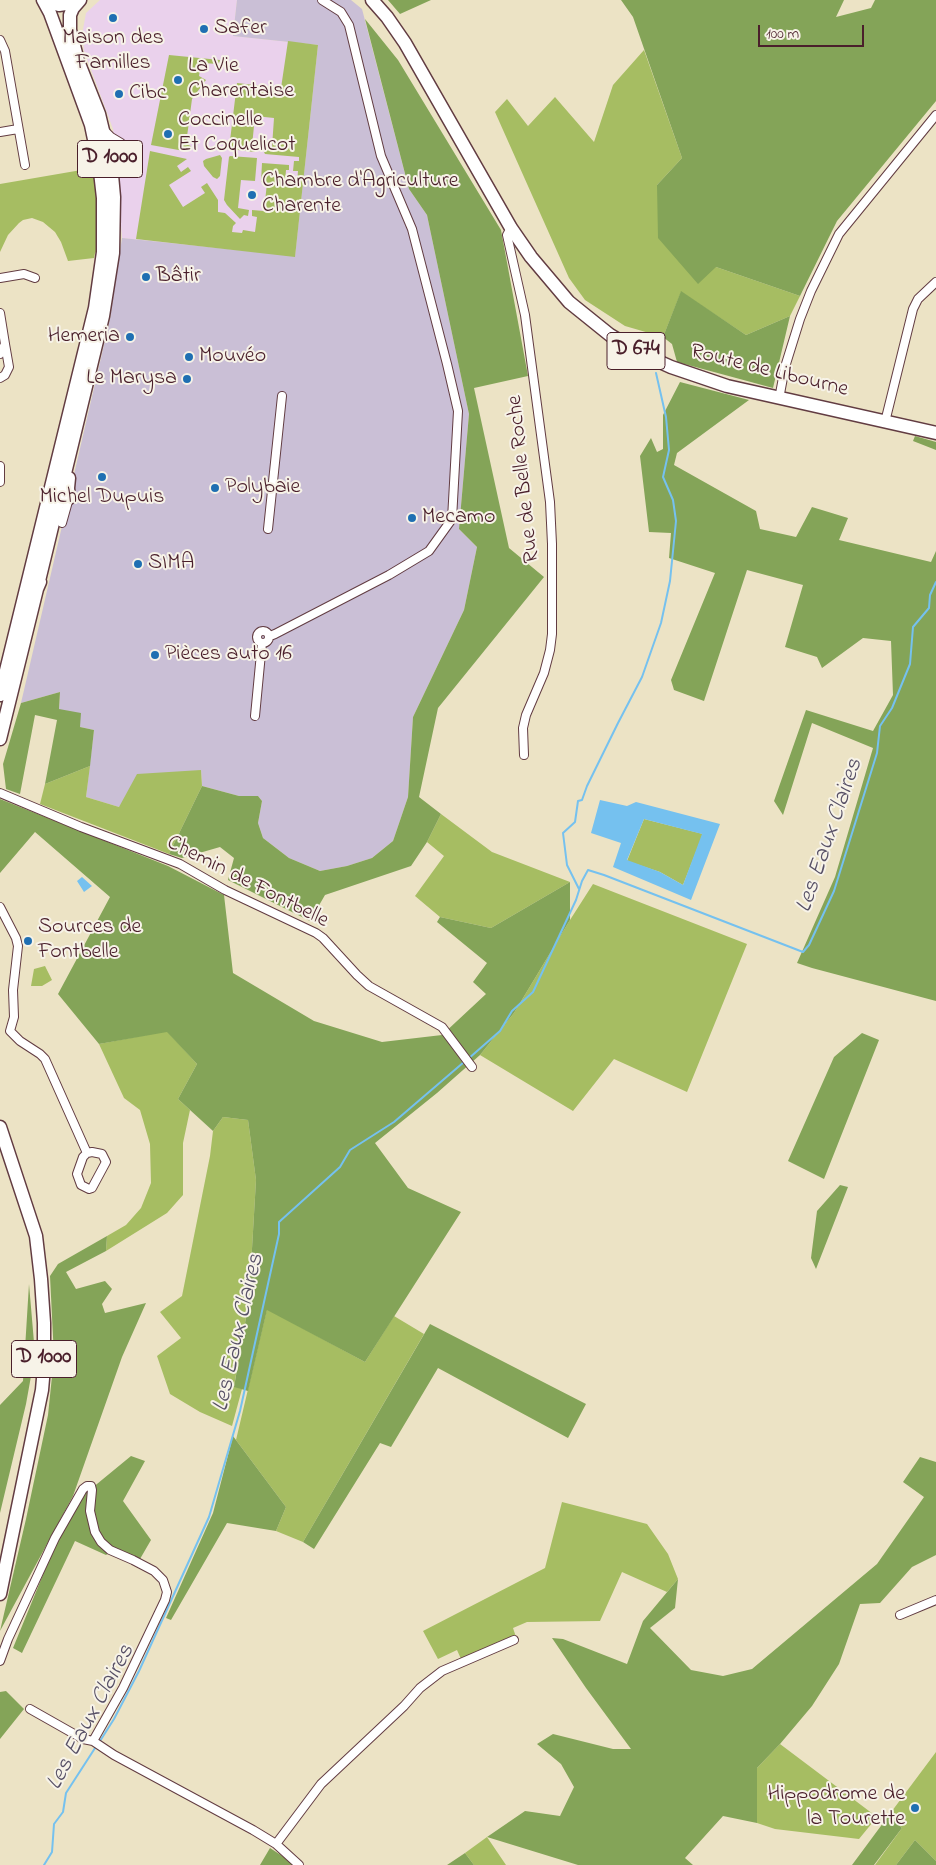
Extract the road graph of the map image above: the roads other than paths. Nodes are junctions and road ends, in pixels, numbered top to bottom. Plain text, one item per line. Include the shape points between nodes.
1 (43, 0) edge
2 (80, 0) edge
3 (322, 0) edge
4 (361, 0) edge
5 (372, 0) edge
6 (0, 40) edge
7 (443, 111) junction
8 (936, 115) edge
9 (102, 125) junction
10 (18, 129) junction
11 (0, 132) edge
12 (121, 144) dead end
13 (24, 165) dead end
14 (511, 228) junction
15 (0, 278) edge
16 (35, 278) dead end
17 (936, 282) edge
18 (0, 313) edge
19 (100, 326) junction
20 (5, 344) junction
21 (0, 354) edge
22 (0, 378) edge
23 (282, 396) dead end
24 (779, 399) junction
25 (885, 422) junction
26 (936, 433) edge
27 (0, 466) edge
28 (0, 482) edge
29 (70, 498) joint
30 (62, 523) joint
31 (268, 529) dead end
32 (37, 589) junction
33 (270, 636) junction
34 (262, 643) junction
35 (0, 696) edge
36 (255, 716) dead end
37 (0, 739) edge
38 (524, 755) dead end
39 (0, 793) edge
40 (0, 908) edge
41 (471, 1065) dead end
42 (0, 1126) edge
43 (0, 1142) edge
44 (87, 1153) junction
45 (0, 1566) edge
46 (0, 1594) edge
47 (936, 1600) edge
48 (900, 1615) dead end
49 (514, 1640) dead end
50 (0, 1661) edge
51 (30, 1709) dead end
52 (96, 1744) junction
53 (276, 1844) junction
54 (300, 1865) edge

1 - 2 main road via 59,5
1 - 35 main road, D 1000 via 91,124 103,198 103,252 95,308
2 - 9 main road, D 1000 via 70,15 72,38
3 - 33 street via 342,12 349,25 380,156 412,229 447,364 458,411 452,519 430,550 389,575
4 - 7 main road, D 674 via 397,42
5 - 7 main road, D 674 via 405,43
6 - 10 street via 5,51
7 - 14 main road, Route de Libourne / D 674
8 - 24 street via 839,234 800,319
9 - 12 street
9 - 19 main road, D 1000 via 115,214 112,268
10 - 11 street
10 - 13 street
14 - 24 main road, Route de Libourne / D 674 via 557,290 610,335 670,367
14 - 38 street, Rue de Belle Roche via 507,234 524,315 550,502 552,544 550,650 526,715
15 - 16 street via 24,274
17 - 25 street via 918,299 913,309
18 - 20 street
19 - 29 main road via 69,481
19 - 32 main road, D 1000
20 - 21 street
20 - 22 street via 9,367
23 - 31 street
24 - 25 main road, Route de Libourne / D 674
25 - 26 main road, Route de Libourne / D 674
27 - 28 street
29 - 30 street
30 - 32 main road
32 - 37 main road, D 1000
33 - 34 street
33 - 34 street via 266,630 258,632 257,638
34 - 36 street
39 - 41 street, Chemin de Fontbelle via 180,864 225,890 316,933 370,986 442,1027
40 - 44 street via 18,946 13,990 14,1017 10,1031 46,1059
42 - 46 main road, D 1000 via 36,1236 44,1323 44,1367
43 - 45 main road, D 1000 via 32,1244 39,1321 39,1363 31,1417
44 - 44 street via 77,1174 84,1188 92,1188 106,1162 102,1154
47 - 48 street
49 - 53 street via 442,1671 420,1688 321,1784
50 - 52 street via 55,1538 82,1489 91,1486 90,1511 101,1542 110,1550 154,1571 163,1580 167,1592
51 - 52 street
52 - 53 street
53 - 54 street

